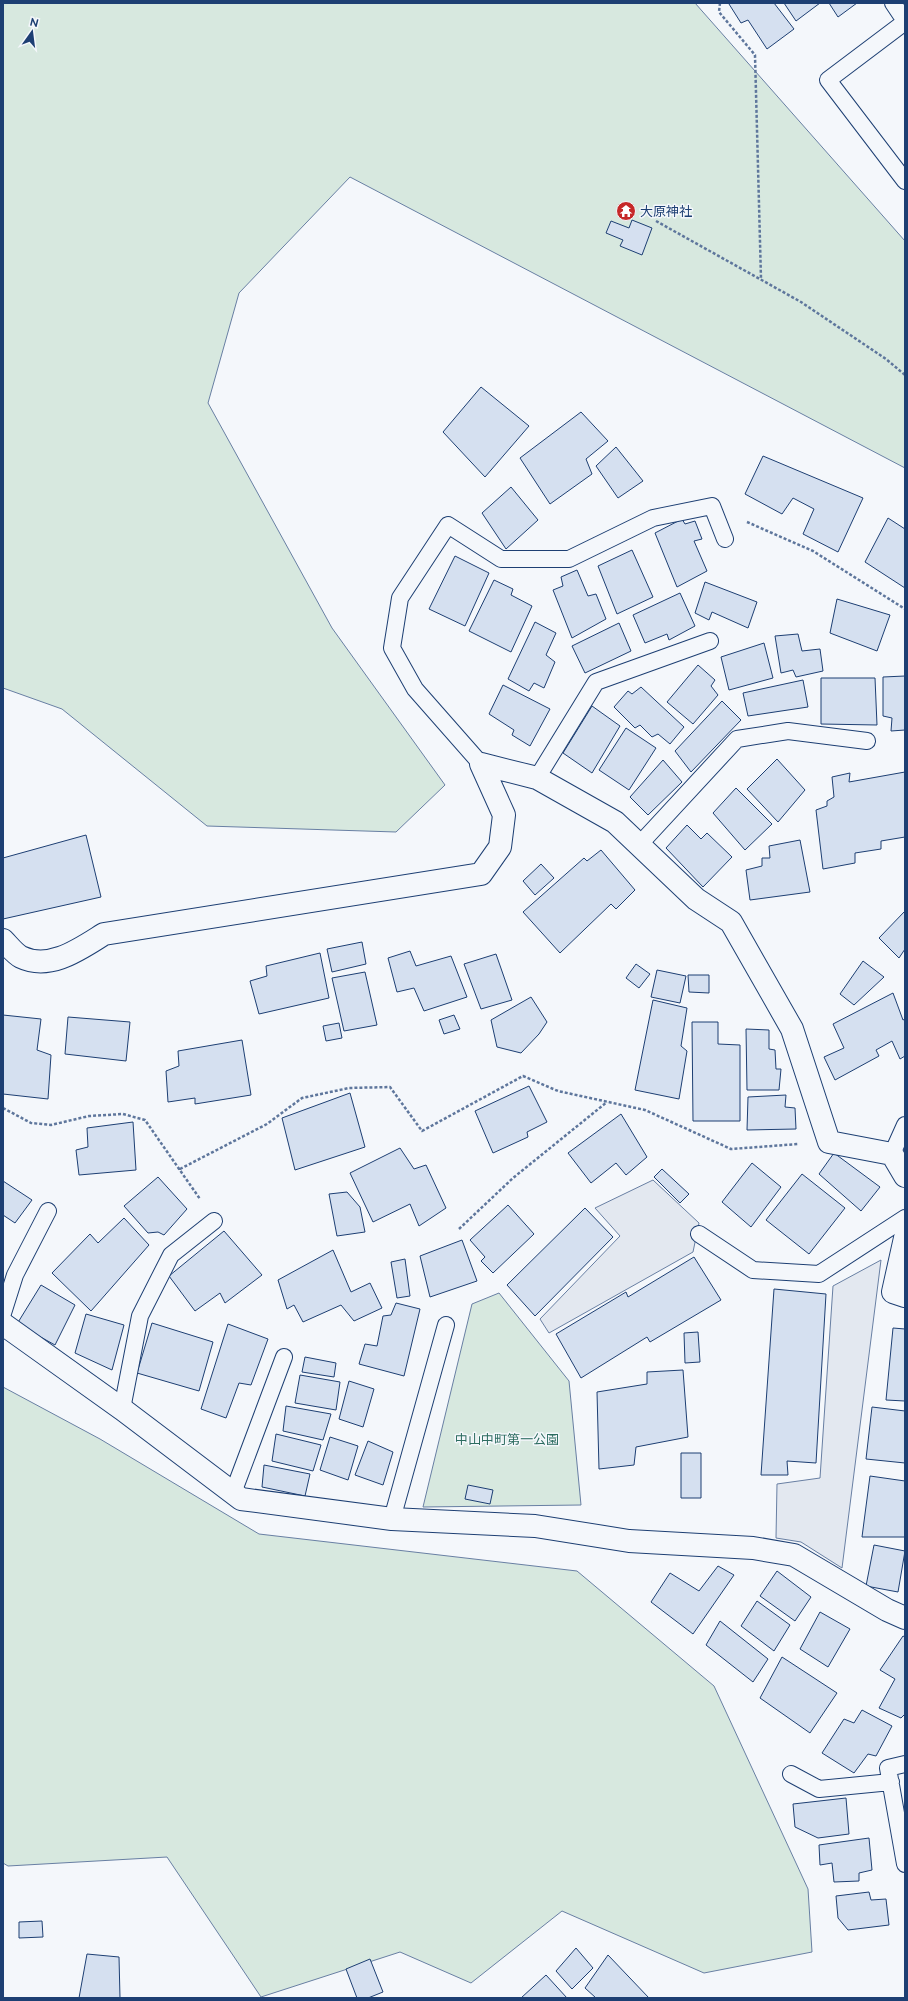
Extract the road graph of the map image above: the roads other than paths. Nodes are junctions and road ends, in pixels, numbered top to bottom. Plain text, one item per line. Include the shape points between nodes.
1 (893, 3) edge
2 (905, 21) edge
3 (905, 181) edge
4 (725, 539) dead end
5 (710, 641) dead end
6 (867, 741) dead end
7 (481, 764) junction
8 (537, 778) junction
9 (639, 845) junction
10 (3, 940) edge
11 (905, 1125) edge
12 (892, 1154) junction
13 (905, 1176) edge
14 (48, 1211) dead end
15 (905, 1218) edge
16 (214, 1221) road end
17 (699, 1234) dead end
18 (905, 1238) edge
19 (905, 1296) edge
20 (3, 1313) edge
21 (3, 1324) edge
22 (446, 1325) dead end
23 (284, 1357) dead end
24 (122, 1409) junction
25 (233, 1493) junction
26 (392, 1519) junction
27 (905, 1618) edge
28 (905, 1764) edge
29 (791, 1774) dead end
30 (891, 1782) junction
31 (905, 1864) edge

1 - 2 lane
2 - 3 lane via 828,80
4 - 7 lane via 712,506 653,518 569,559 501,559 448,525 400,598 392,648 415,690
5 - 8 lane via 596,682
6 - 9 lane via 788,730 737,739
7 - 8 street
7 - 10 street via 504,815 500,847 481,874 104,934 78,950 46,962 21,957
8 - 9 street via 615,822
9 - 12 street via 696,899 731,922 792,1029 828,1142
11 - 12 lane
12 - 13 street
14 - 20 lane via 15,1274
15 - 17 lane via 819,1274 753,1270
16 - 24 lane via 171,1255 140,1316
18 - 19 street via 893,1292
21 - 24 street
22 - 26 lane
23 - 25 lane
24 - 25 street
25 - 26 street via 241,1499
26 - 27 street via 535,1526 629,1541 753,1548 794,1555
28 - 30 lane via 888,1768
29 - 30 lane via 819,1789
30 - 31 lane

